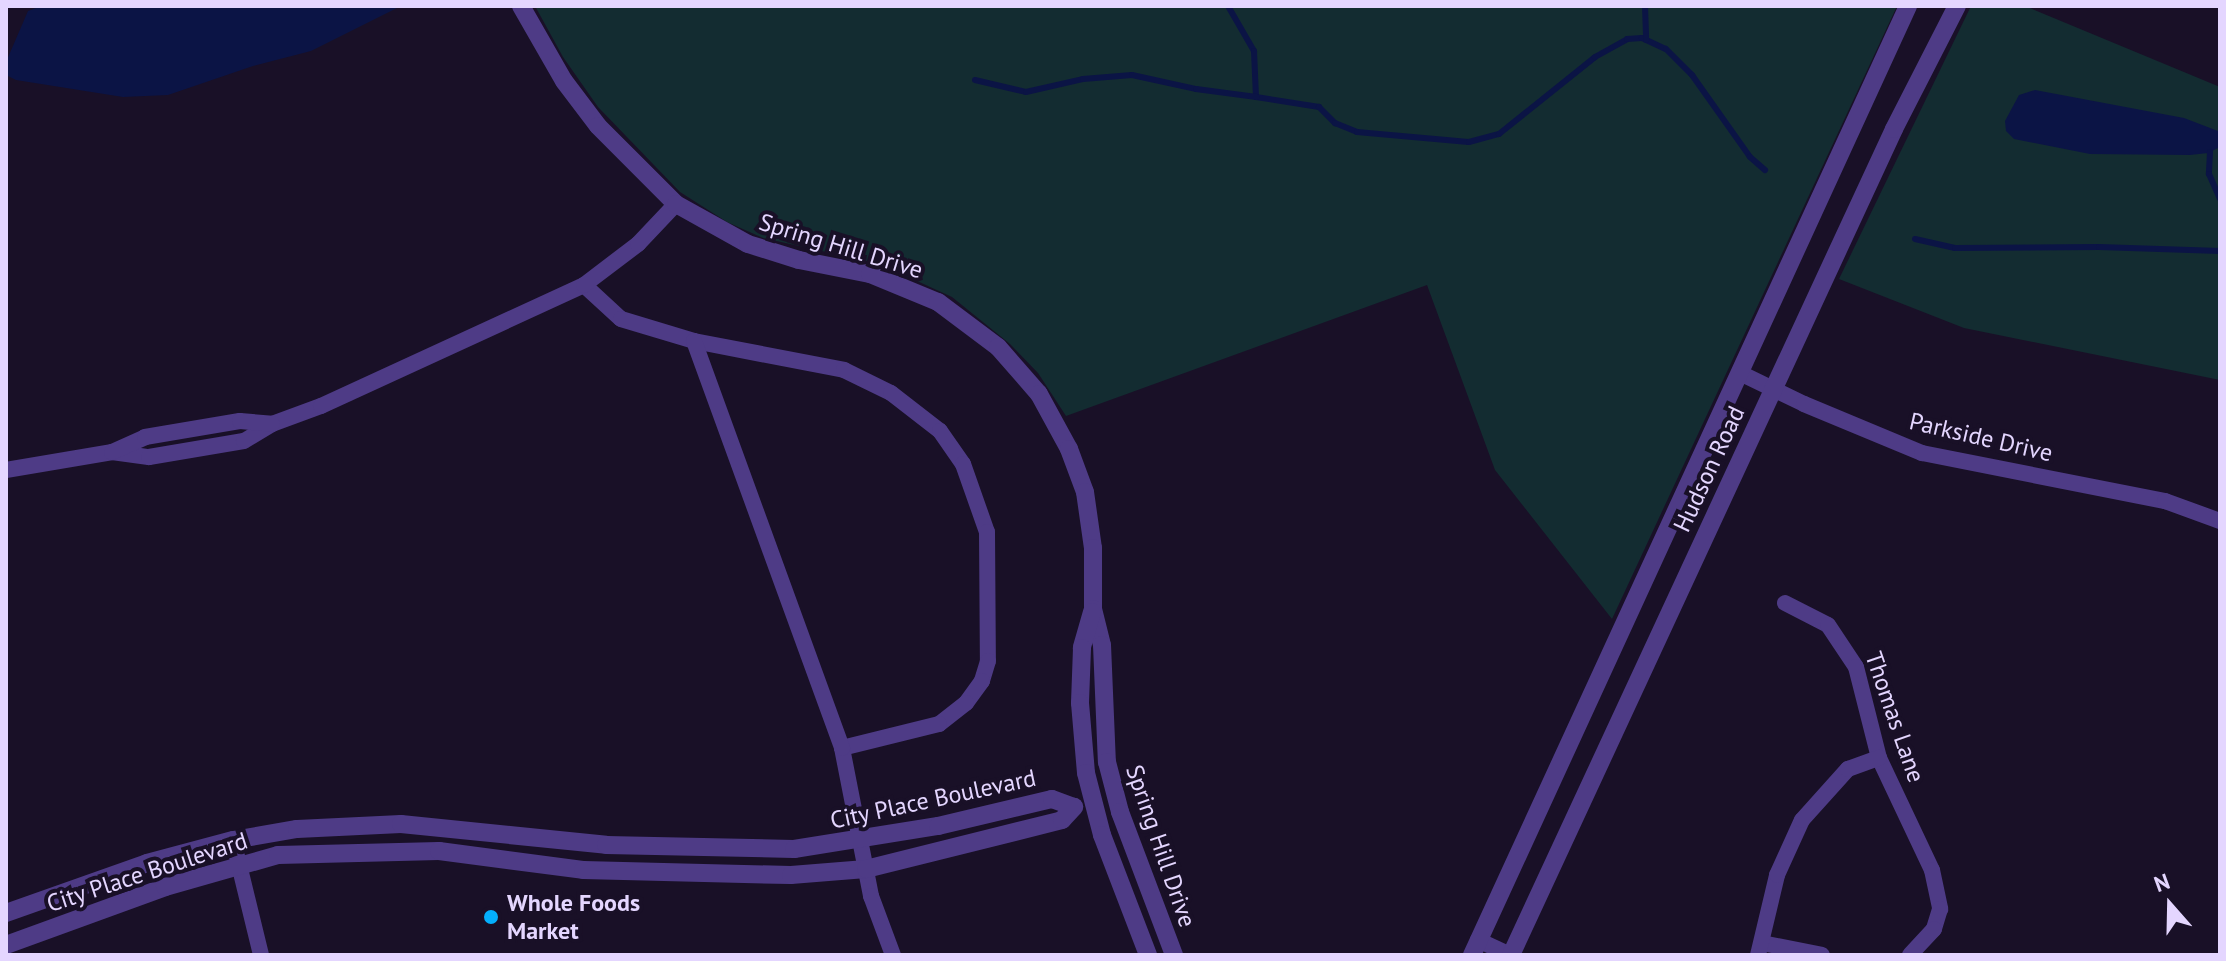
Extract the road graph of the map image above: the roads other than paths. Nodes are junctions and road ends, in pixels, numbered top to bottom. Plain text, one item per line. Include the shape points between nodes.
1 (521, 6) edge
2 (1908, 6) edge
3 (1957, 6) edge
4 (676, 204) junction
5 (584, 285) junction
6 (694, 341) junction
7 (1740, 373) junction
8 (1773, 389) junction
9 (6, 470) edge
10 (2220, 521) edge
11 (1785, 603) dead end
12 (1093, 609) junction
13 (842, 748) junction
14 (1879, 758) junction
15 (1115, 796) junction
16 (1093, 802) junction
17 (1074, 807) junction
18 (233, 840) junction
19 (861, 841) junction
20 (238, 864) junction
21 (866, 869) junction
22 (6, 913) edge
23 (6, 945) edge
24 (1475, 948) edge
25 (1760, 949) edge
26 (261, 955) edge
27 (893, 955) edge
28 (1148, 955) edge
29 (1174, 955) edge
30 (1510, 955) edge
31 (1822, 955) edge
32 (1910, 955) edge

1 - 4 street, Spring Hill Drive via 564,81 598,126
2 - 7 street, Hudson Road
3 - 8 street, Hudson Road
4 - 5 street via 638,244
4 - 12 street, Spring Hill Drive via 748,244 870,274 918,292 960,316 998,347 1039,394 1077,469 1091,532
5 - 6 street via 621,319
5 - 9 street via 272,424 240,421 145,437 112,452
6 - 13 street
6 - 13 street via 844,370 891,393 940,431 963,464 977,498 987,532 988,661 982,681 966,703 939,724
7 - 8 street, Parkside Drive
7 - 24 street, Hudson Road
8 - 10 street, Parkside Drive via 1922,453 2165,501
8 - 30 street, Hudson Road
11 - 14 street, Thomas Lane via 1828,625 1842,643 1856,667
12 - 15 street, Spring Hill Drive via 1102,645 1107,762
12 - 16 street, Spring Hill Drive via 1082,648 1080,703
13 - 19 street
14 - 25 street via 1848,769 1802,820 1777,875
14 - 32 street, Thomas Lane via 1938,890 1934,929
15 - 16 street
15 - 29 street, Spring Hill Drive
16 - 17 street
16 - 28 street, Spring Hill Drive
17 - 19 street, City Place Boulevard via 1052,799
17 - 21 street, City Place Boulevard via 1062,820
18 - 19 street, City Place Boulevard via 334,825 401,824 606,845 794,849
18 - 20 street
18 - 22 street, City Place Boulevard via 147,863
19 - 21 street
20 - 21 street, City Place Boulevard via 278,855 360,850 439,851 583,870 791,875
20 - 23 street, City Place Boulevard
20 - 26 street
21 - 27 street
24 - 30 street
25 - 31 street

